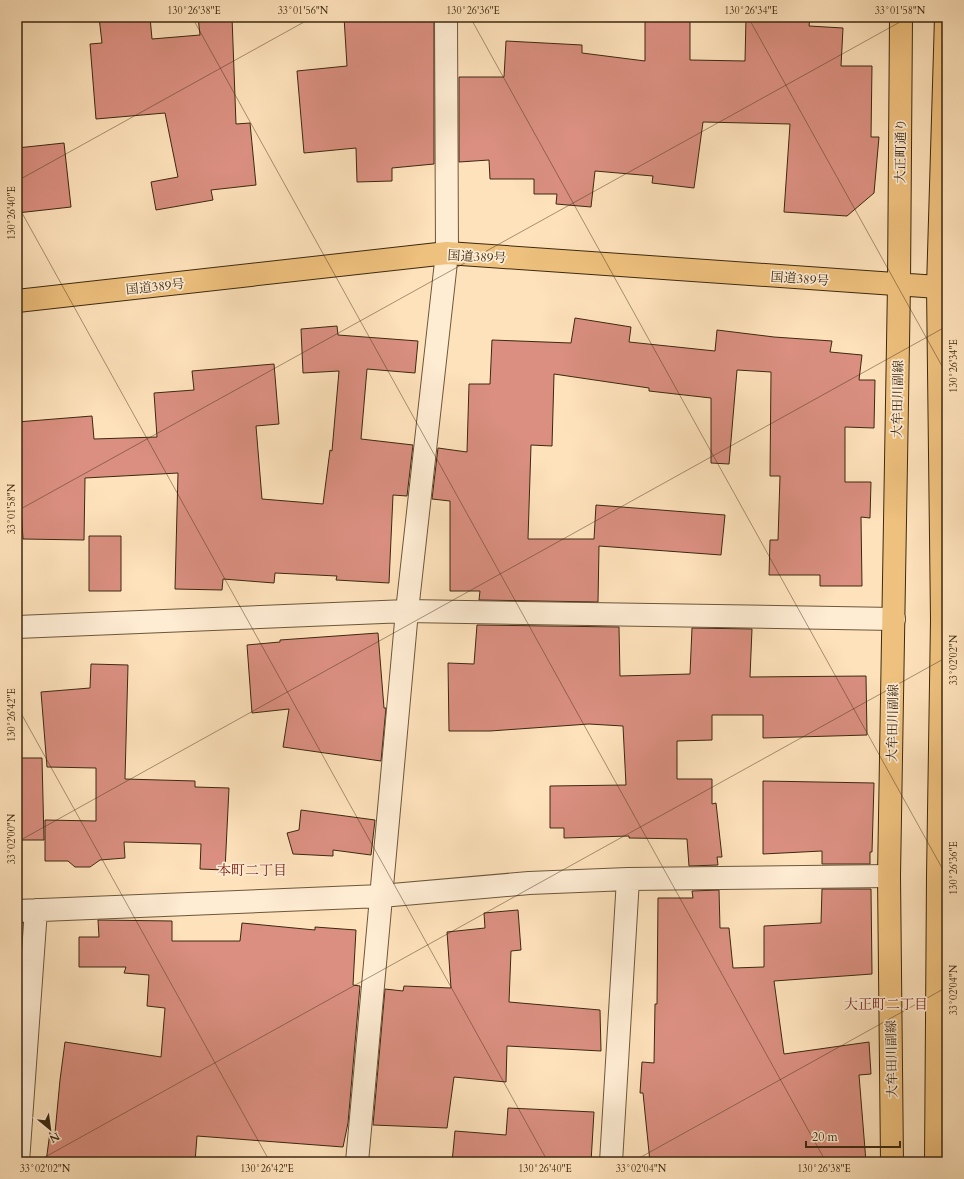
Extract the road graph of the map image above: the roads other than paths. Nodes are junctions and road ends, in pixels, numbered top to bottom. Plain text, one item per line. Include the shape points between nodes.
1 (446, 17) edge
2 (901, 17) edge
3 (946, 17) edge
4 (447, 254) junction
5 (899, 284) junction
6 (938, 288) junction
7 (17, 301) edge
8 (407, 611) junction
9 (894, 619) junction
10 (944, 620) edge
11 (17, 627) edge
12 (942, 875) edge
13 (889, 876) junction
14 (628, 879) junction
15 (381, 896) junction
16 (26, 910) edge
17 (18, 1162) edge
18 (357, 1162) edge
19 (611, 1162) edge
20 (892, 1162) edge
21 (936, 1162) edge

1 - 4 street
2 - 5 main road, 大正町通り
3 - 6 main road
4 - 5 main road, 国道389号
4 - 7 main road, 国道389号
4 - 8 street
5 - 6 main road, 国道389号
5 - 9 main road, 大牟田川副線
6 - 10 main road
8 - 9 street
8 - 11 street
8 - 15 street
9 - 13 main road, 大牟田川副線
10 - 12 main road
12 - 21 main road
13 - 14 street
13 - 20 main road, 大牟田川副線
14 - 15 street via 529,883
14 - 19 street
15 - 16 street
15 - 18 street
16 - 17 street

